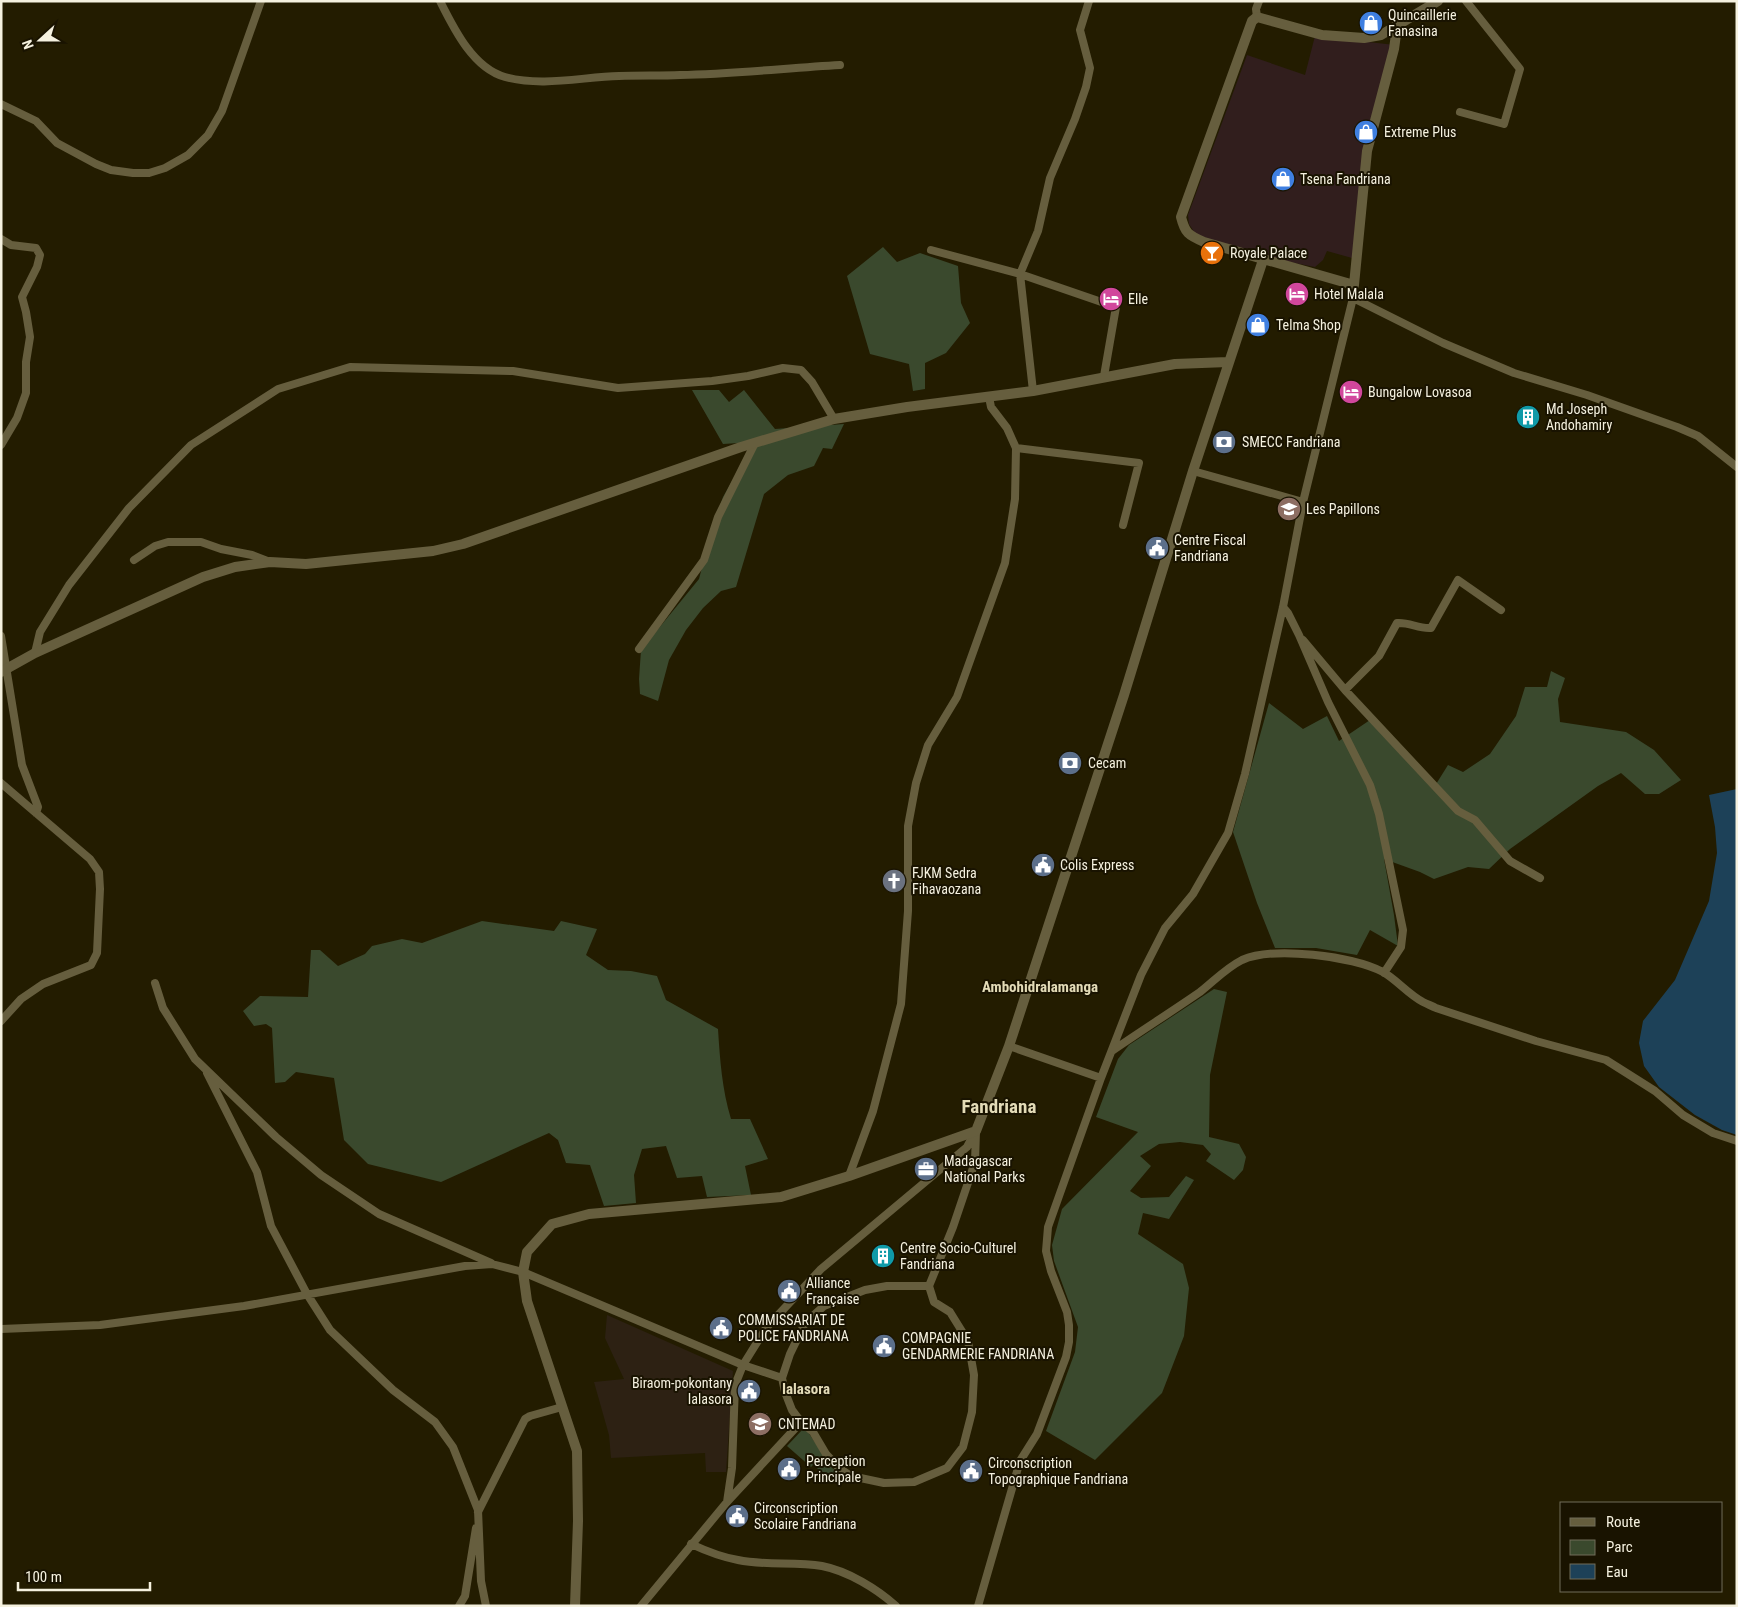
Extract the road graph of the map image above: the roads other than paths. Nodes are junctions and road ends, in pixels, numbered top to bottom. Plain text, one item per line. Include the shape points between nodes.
1 (261, 1) edge
2 (440, 1) edge
3 (1090, 1) edge
4 (1259, 1) edge
5 (1438, 1) edge
6 (1466, 1) edge
7 (1257, 17) junction
8 (1397, 27) junction
9 (840, 65) dead end
10 (1, 104) edge
11 (1460, 112) dead end
12 (1, 239) edge
13 (931, 250) dead end
14 (1263, 260) junction
15 (1020, 274) junction
16 (1354, 285) junction
17 (1353, 298) junction
18 (1228, 362) junction
19 (1104, 376) junction
20 (1033, 391) junction
21 (989, 397) junction
22 (834, 419) junction
23 (755, 443) junction
24 (1, 445) edge
25 (1016, 448) junction
26 (1737, 467) edge
27 (1193, 471) junction
28 (1303, 502) junction
29 (1123, 525) dead end
30 (134, 560) dead end
31 (270, 562) junction
32 (1283, 607) junction
33 (1501, 610) dead end
34 (1299, 635) junction
35 (1, 636) edge
36 (639, 649) dead end
37 (35, 653) junction
38 (4, 671) edge
39 (1345, 690) junction
40 (1, 783) edge
41 (36, 813) junction
42 (1540, 878) dead end
43 (1384, 973) junction
44 (155, 983) dead end
45 (1, 1021) edge
46 (1009, 1046) junction
47 (1110, 1052) junction
48 (207, 1072) junction
49 (1101, 1078) junction
50 (976, 1131) junction
51 (1737, 1142) edge
52 (849, 1176) junction
53 (492, 1264) junction
54 (523, 1272) junction
55 (929, 1286) junction
56 (307, 1294) junction
57 (1, 1329) edge
58 (743, 1365) junction
59 (782, 1378) junction
60 (562, 1407) junction
61 (801, 1422) junction
62 (727, 1502) junction
63 (478, 1510) junction
64 (691, 1544) junction
65 (459, 1606) edge
66 (486, 1606) edge
67 (575, 1606) edge
68 (641, 1606) edge
69 (896, 1606) edge
70 (978, 1606) edge

1 - 10 street via 222,111 208,135 188,155 165,168 133,173 104,167 57,143 36,121
2 - 9 street via 469,51 482,65 505,77 538,81
3 - 15 street via 1080,30 1090,68 1086,87 1050,178 1038,231
4 - 7 street
5 - 8 main road
6 - 11 street via 1520,69 1504,124
7 - 8 main road via 1342,38 1381,35
7 - 14 main road via 1252,21 1181,217 1184,229 1192,236
8 - 16 main road via 1367,151
12 - 24 street via 10,245 36,248 40,255 22,297 30,337 26,393 17,418
13 - 15 street
14 - 16 main road
14 - 18 main road
15 - 19 street via 1116,307
15 - 20 street
16 - 17 street
17 - 26 street via 1458,350 1514,373 1678,427 1698,436
17 - 28 street
18 - 19 main road via 1175,364
18 - 27 main road
19 - 20 main road
20 - 21 main road
21 - 22 main road
21 - 25 street via 991,407 1007,428
22 - 23 main road
22 - 37 street via 801,370 783,368 712,381 618,388 513,371 350,367 278,389 191,445 129,508 68,586 40,632
23 - 31 main road via 433,552 306,564
23 - 36 street via 718,517 704,560
25 - 29 street via 1139,463
25 - 52 street via 1015,499 1004,564 957,697 928,745 916,783 908,826 908,911 901,1004 873,1111
27 - 28 street
27 - 46 main road via 1124,695
28 - 32 street
30 - 31 street via 155,546 168,542 201,542
31 - 37 main road via 235,567 203,577
32 - 34 street
32 - 47 street via 1245,774 1228,833 1193,894 1165,928 1141,975
33 - 39 street via 1458,580 1431,628 1397,623 1379,656
34 - 39 street
34 - 43 street via 1370,785 1379,814 1403,930 1401,947
35 - 38 street
37 - 38 main road
38 - 41 street via 22,765 38,807
39 - 42 street via 1458,811 1475,820 1510,861
40 - 41 street
41 - 45 street via 90,858 99,872 97,953 91,965 43,984 21,999
43 - 47 street via 1320,955 1257,956 1231,966 1201,991
43 - 51 street via 1422,1002 1436,1008 1606,1060 1655,1091 1683,1115 1713,1133
44 - 48 street via 163,1008 195,1060
46 - 49 street
46 - 50 main road
47 - 49 street
48 - 53 street via 298,1156 379,1214
48 - 56 street via 257,1172 271,1226
49 - 70 street via 1046,1240 1051,1271 1067,1312 1070,1342 1037,1434 1020,1461
50 - 52 main road
50 - 55 street via 975,1162
50 - 58 street via 966,1147 820,1268 766,1328
52 - 54 main road via 781,1197 589,1214 552,1224 527,1252
53 - 54 street
53 - 56 street
54 - 58 street
54 - 60 main road via 527,1301
55 - 59 street via 887,1286 847,1296 824,1306 805,1323
55 - 61 street via 934,1302 950,1312 968,1341 974,1375 972,1412 963,1446 947,1468 914,1482 884,1483 851,1476 826,1454 813,1432
56 - 57 street via 244,1306 100,1325
56 - 63 street via 330,1330 393,1390 436,1422 453,1447
58 - 59 street
58 - 62 street via 735,1385 732,1468
59 - 61 street via 784,1392
60 - 63 street via 525,1419
60 - 67 main road via 577,1451 578,1464
61 - 62 street
62 - 64 street
63 - 65 street via 465,1596
63 - 66 street via 481,1581
64 - 68 street
64 - 69 street via 740,1560 823,1566 854,1578

